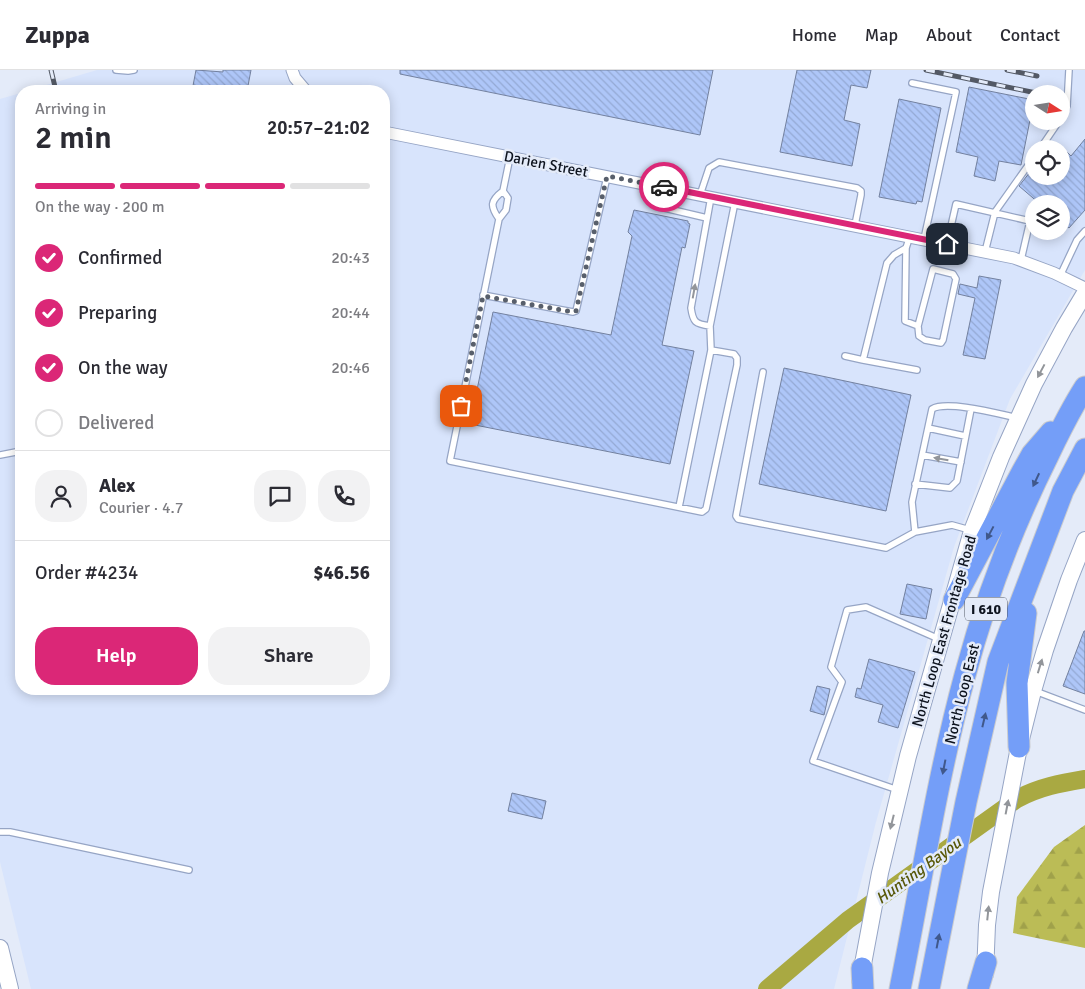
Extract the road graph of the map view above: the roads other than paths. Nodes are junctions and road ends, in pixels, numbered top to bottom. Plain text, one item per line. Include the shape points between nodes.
1 (116, 70) edge
2 (134, 70) edge
3 (292, 70) edge
4 (1069, 70) edge
5 (912, 83) dead end
6 (301, 85) edge
7 (1068, 85) edge
8 (390, 133) edge
9 (510, 157) junction
10 (1025, 170) edge
11 (607, 176) junction
12 (657, 186) junction
13 (503, 191) junction
14 (706, 196) junction
15 (735, 202) junction
16 (995, 212) junction
17 (707, 218) junction
18 (499, 219) junction
19 (854, 225) junction
20 (1085, 231) edge
21 (910, 236) junction
22 (924, 239) junction
23 (947, 244) junction
24 (906, 248) junction
25 (985, 252) junction
26 (1021, 260) junction
27 (1060, 276) junction
28 (1085, 288) edge
29 (1085, 292) edge
30 (483, 296) junction
31 (710, 326) junction
32 (918, 326) junction
33 (711, 350) junction
34 (845, 356) dead end
35 (863, 360) junction
36 (917, 370) dead end
37 (763, 372) dead end
38 (1085, 387) edge
39 (1074, 405) junction
40 (971, 409) junction
41 (1018, 418) junction
42 (928, 428) junction
43 (966, 436) junction
44 (1085, 449) edge
45 (15, 452) edge
46 (0, 455) edge
47 (922, 455) junction
48 (961, 462) junction
49 (915, 484) junction
50 (679, 507) junction
51 (972, 531) junction
52 (916, 532) junction
53 (1085, 540) edge
54 (1032, 570) junction
55 (954, 600) junction
56 (942, 640) junction
57 (1033, 691) junction
58 (1085, 710) edge
59 (1019, 747) junction
60 (900, 791) junction
61 (0, 832) edge
62 (189, 870) dead end
63 (0, 948) edge
64 (986, 962) junction
65 (862, 968) junction
66 (10, 989) edge
67 (858, 989) edge
68 (863, 989) edge
69 (900, 989) edge
70 (929, 989) edge
71 (978, 989) edge
72 (985, 989) edge

1 - 2 lane
3 - 6 street
4 - 7 lane
5 - 22 lane via 956,92
8 - 9 street, Darien Street
9 - 11 street, Darien Street
9 - 13 lane
10 - 16 lane
11 - 12 street, Darien Street
11 - 30 lane via 576,311
12 - 14 street, Darien Street
12 - 17 lane via 656,206
13 - 18 lane via 508,198 506,210
13 - 18 lane via 496,197 492,209
14 - 15 street, Darien Street
14 - 17 lane
14 - 19 lane via 709,168 719,162 857,188 861,196
15 - 19 street, Darien Street
15 - 31 lane
16 - 23 lane via 956,204
16 - 25 lane
16 - 26 lane via 1030,221
31 -> 17 lane via 696,322 691,308
18 - 30 lane
19 - 21 street, Darien Street
20 - 27 lane via 1077,240
21 - 22 street, Darien Street
21 - 24 lane
22 - 23 street, Darien Street
23 - 25 street, Darien Street
24 - 32 lane via 905,321
24 - 35 lane via 887,263
25 - 26 street, Darien Street
26 - 27 street, Darien Street
27 - 28 street, Darien Street
29 -> 41 main road, North Loop East Frontage Road
30 - 50 lane via 450,461
31 - 33 lane
32 - 32 lane via 919,336 925,340 943,340 956,279 953,274 934,269 931,272
33 - 50 lane
33 - 50 lane via 734,354 737,365 706,509 702,512
34 - 35 lane
35 - 36 lane
37 - 52 lane via 738,519 886,548
38 - 39 highway, North Loop East / I 610
39 -> 55 highway via 1032,454
39 -> 69 highway, North Loop East / I 610 via 1017,522 965,674
40 - 41 lane
40 - 42 lane via 937,406 932,409
40 - 43 lane
41 - 51 main road, North Loop East Frontage Road
42 - 43 lane
42 - 47 lane
43 - 48 lane
44 - 54 highway, North Loop East / I 610
45 - 46 lane
48 -> 47 lane
47 - 49 lane
48 - 49 lane via 957,481 950,488
49 - 52 lane via 912,502
51 - 52 lane via 952,525
51 - 55 main road, North Loop East Frontage Road
57 -> 53 main road
54 - 59 highway via 1017,683
70 -> 54 highway, North Loop East / I 610 via 998,662
55 - 56 main road, North Loop East Frontage Road
56 - 60 main road, North Loop East Frontage Road
56 - 60 lane via 866,607 847,610 831,666 842,682 813,761
57 - 58 lane
57 - 59 main road
64 -> 59 main road via 991,892
60 -> 65 main road, North Loop East Frontage Road
61 - 62 lane
63 - 66 main road
64 - 71 highway
64 - 72 main road
65 - 67 main road, North Loop East Frontage Road
65 - 68 highway

